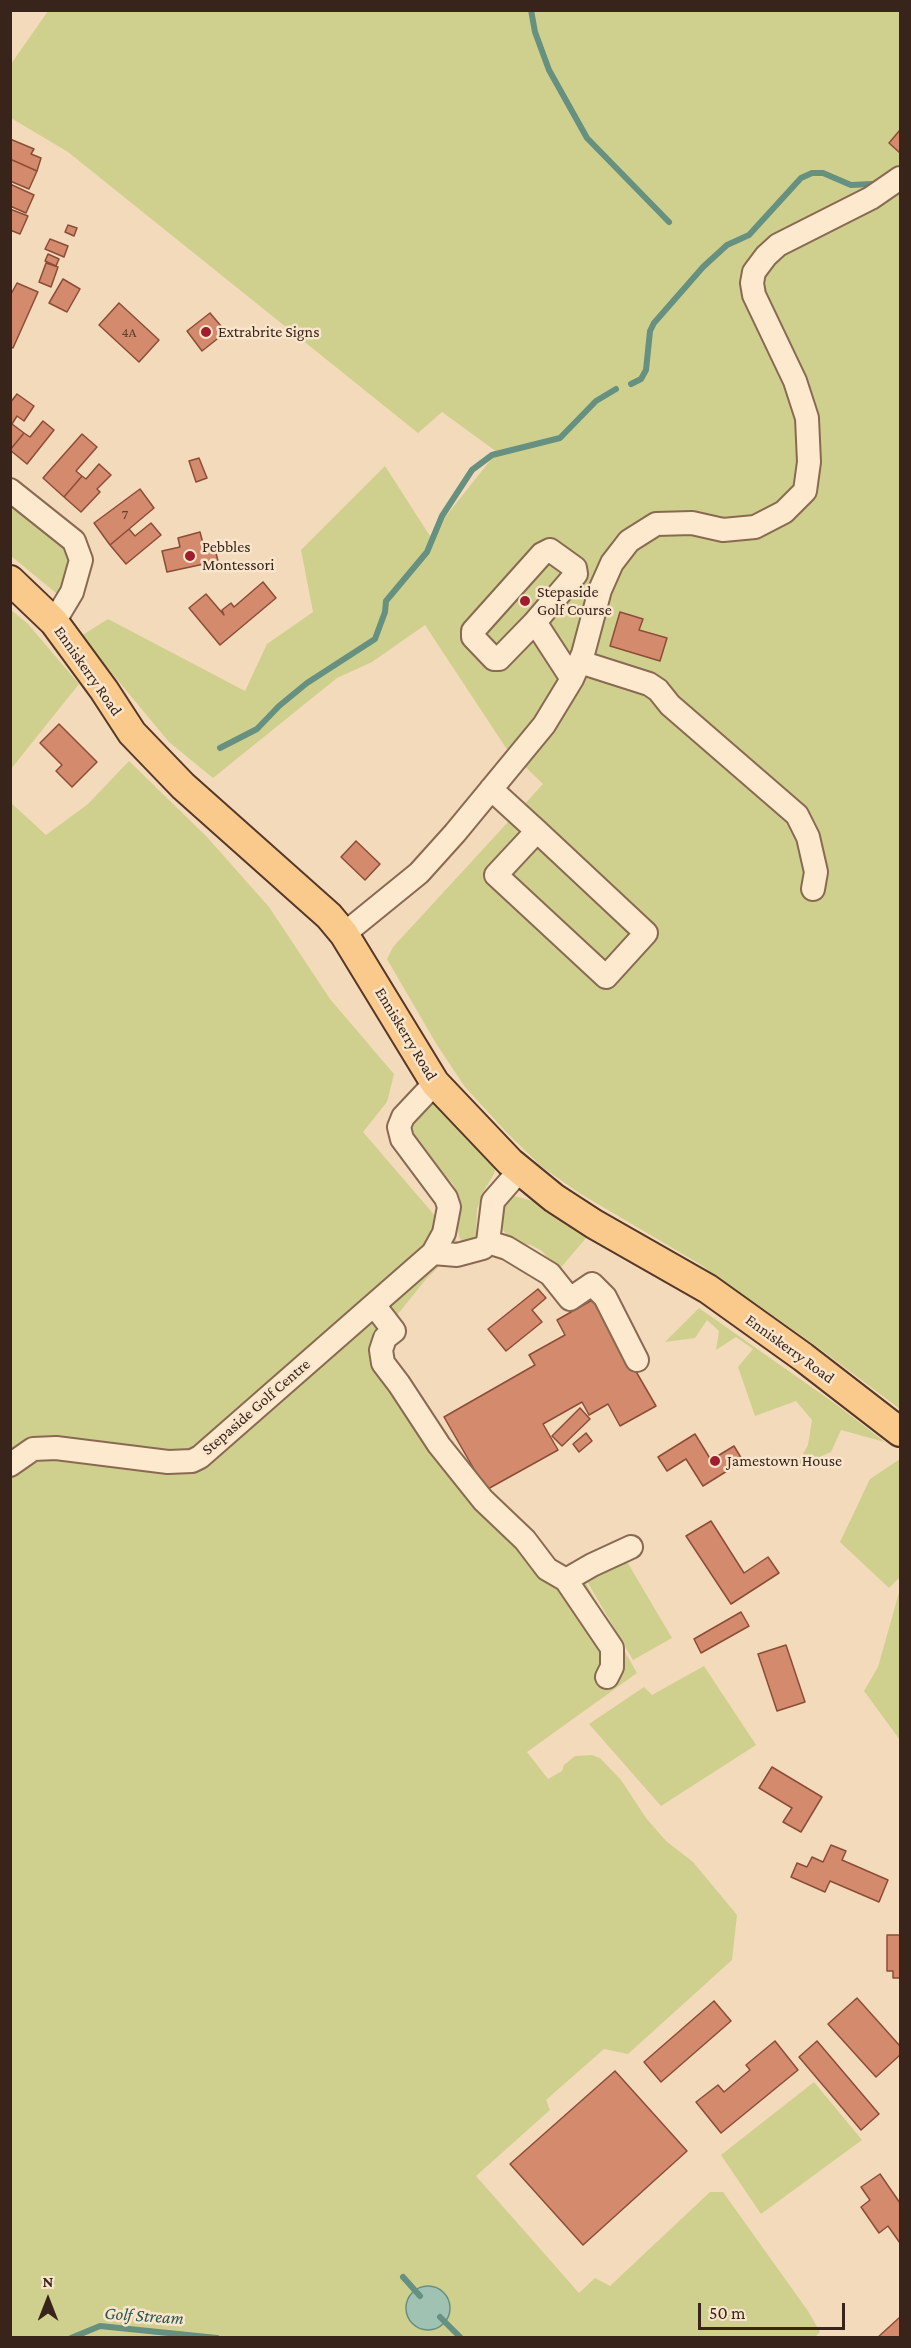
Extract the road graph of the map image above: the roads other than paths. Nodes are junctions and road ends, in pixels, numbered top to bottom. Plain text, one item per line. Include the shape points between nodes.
1 (900, 178) edge
2 (10, 490) edge
3 (10, 580) edge
4 (54, 622) junction
5 (536, 622) junction
6 (576, 671) junction
7 (491, 789) junction
8 (537, 831) junction
9 (813, 889) dead end
10 (344, 934) junction
11 (435, 1083) junction
12 (520, 1170) junction
13 (488, 1242) junction
14 (433, 1253) junction
15 (374, 1305) junction
16 (638, 1360) dead end
17 (900, 1432) edge
18 (10, 1465) edge
19 (631, 1547) dead end
20 (566, 1580) junction
21 (607, 1677) dead end

1 - 6 street via 850,209 778,245 754,272 754,295 795,381 807,418 809,462 805,491 784,512 755,527 723,530 692,522 656,525 629,541 612,563 600,590
2 - 4 street via 74,541 81,560 72,592
3 - 4 main road, Enniskerry Road
4 - 10 main road, Enniskerry Road via 132,733 183,786 329,916
5 - 5 street via 499,659 494,659 473,637 473,632 542,554 550,550 575,568 576,574
5 - 6 street
6 - 7 street via 544,725
6 - 9 street via 649,684 797,815 808,837 816,872
7 - 8 street
7 - 10 street via 419,873
8 - 8 street via 646,933 606,977 496,875
10 - 11 main road, Enniskerry Road
11 - 12 main road, Enniskerry Road
11 - 14 street via 403,1117 399,1127 402,1139 449,1207 444,1233
12 - 13 street via 493,1201
12 - 17 main road, Enniskerry Road via 594,1224 708,1289
13 - 14 street via 472,1252
13 - 16 street via 507,1248 550,1274 570,1299 592,1284 605,1297
14 - 15 street, Stepaside Golf Centre
15 - 18 street, Stepaside Golf Centre via 192,1461 168,1462 56,1448 33,1449
15 - 20 street via 394,1331 381,1350 383,1364 483,1500 525,1540 548,1569
19 - 20 street
20 - 21 street via 612,1648 612,1667

